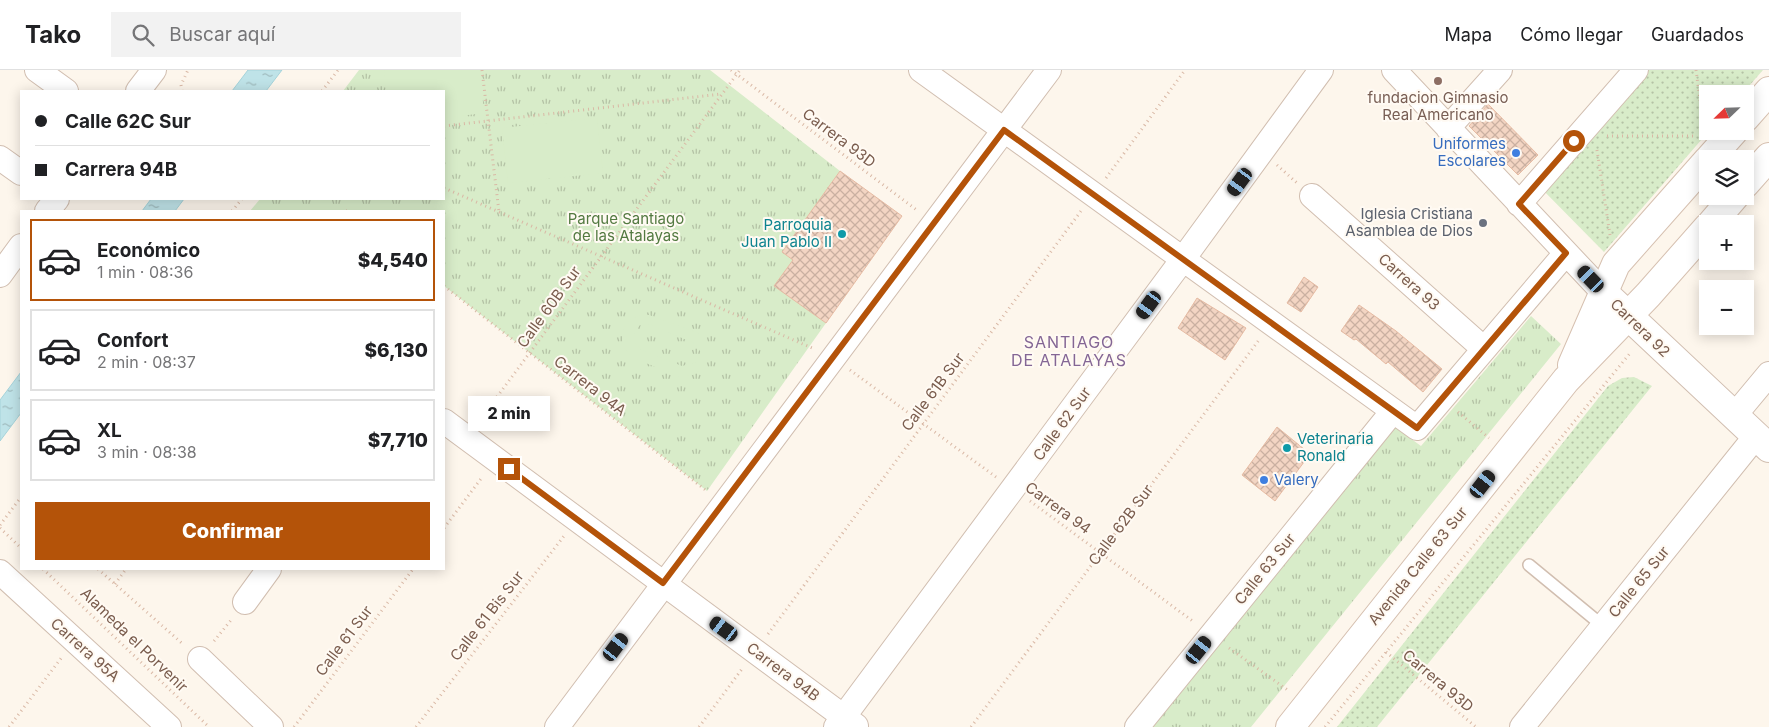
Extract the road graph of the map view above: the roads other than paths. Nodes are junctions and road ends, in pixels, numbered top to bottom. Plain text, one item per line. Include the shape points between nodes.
1 (37, 70) edge
2 (154, 70) edge
3 (921, 70) edge
4 (1049, 70) edge
5 (1321, 70) edge
6 (1394, 70) edge
7 (1500, 70) edge
8 (1636, 70) edge
9 (65, 90) edge
10 (139, 90) edge
11 (1769, 92) edge
12 (1754, 108) edge
13 (1448, 128) junction
14 (1004, 130) junction
15 (1726, 140) edge
16 (1717, 150) edge
17 (1769, 157) edge
18 (0, 158) edge
19 (1699, 170) edge
20 (20, 172) edge
21 (1754, 174) edge
22 (1312, 196) road end
23 (1519, 204) junction
24 (1727, 205) edge
25 (1718, 215) edge
26 (1699, 237) edge
27 (20, 247) edge
28 (1566, 253) junction
29 (1183, 259) junction
30 (0, 275) edge
31 (1603, 292) junction
32 (1627, 317) junction
33 (1484, 349) junction
34 (1769, 374) edge
35 (1566, 380) junction
36 (1393, 411) junction
37 (1734, 416) junction
38 (445, 422) edge
39 (1763, 442) edge
40 (1529, 565) dead end
41 (268, 570) edge
42 (0, 572) edge
43 (663, 583) junction
44 (245, 602) road end
45 (1603, 626) junction
46 (200, 659) road end
47 (846, 724) edge
48 (169, 727) edge
49 (271, 727) edge
50 (557, 727) edge
51 (1137, 727) edge
52 (1290, 727) edge
53 (1522, 727) edge

1 - 9 street
2 - 10 street
3 - 14 street
4 - 14 street
5 - 29 street, Calle 62 Sur
6 - 13 street, Carrera 92
7 - 13 street
8 - 23 street
11 - 12 main road
13 - 23 street, Carrera 92
14 - 29 street
14 - 43 street
15 - 16 main road, Avenida Calle 63 Sur
17 - 21 main road
18 - 20 street
19 - 31 main road, Avenida Calle 63 Sur via 1616,264
22 - 33 street, Carrera 93
23 - 28 street, Carrera 92
24 - 25 main road
26 - 32 main road, Avenida Calle 63 Sur
27 - 30 street
28 - 31 street, Carrera 92
28 - 33 street
29 - 36 street
29 - 47 street, Calle 62 Sur
31 - 32 main road, Carrera 92
31 - 35 main road, Avenida Calle 63 Sur
32 - 35 main road, Avenida Calle 63 Sur
32 - 37 main road, Carrera 92
33 - 36 street via 1417,428
34 - 37 street
35 - 52 main road, Avenida Calle 63 Sur
36 - 51 street, Calle 63 Sur
37 - 39 main road, Carrera 92
38 - 43 street, Carrera 94B
39 - 45 street, Calle 65 Sur
40 - 45 lane
41 - 44 street
42 - 48 street, Carrera 95A
43 - 47 street, Carrera 94B
43 - 50 street
45 - 53 street, Calle 65 Sur
46 - 49 street

